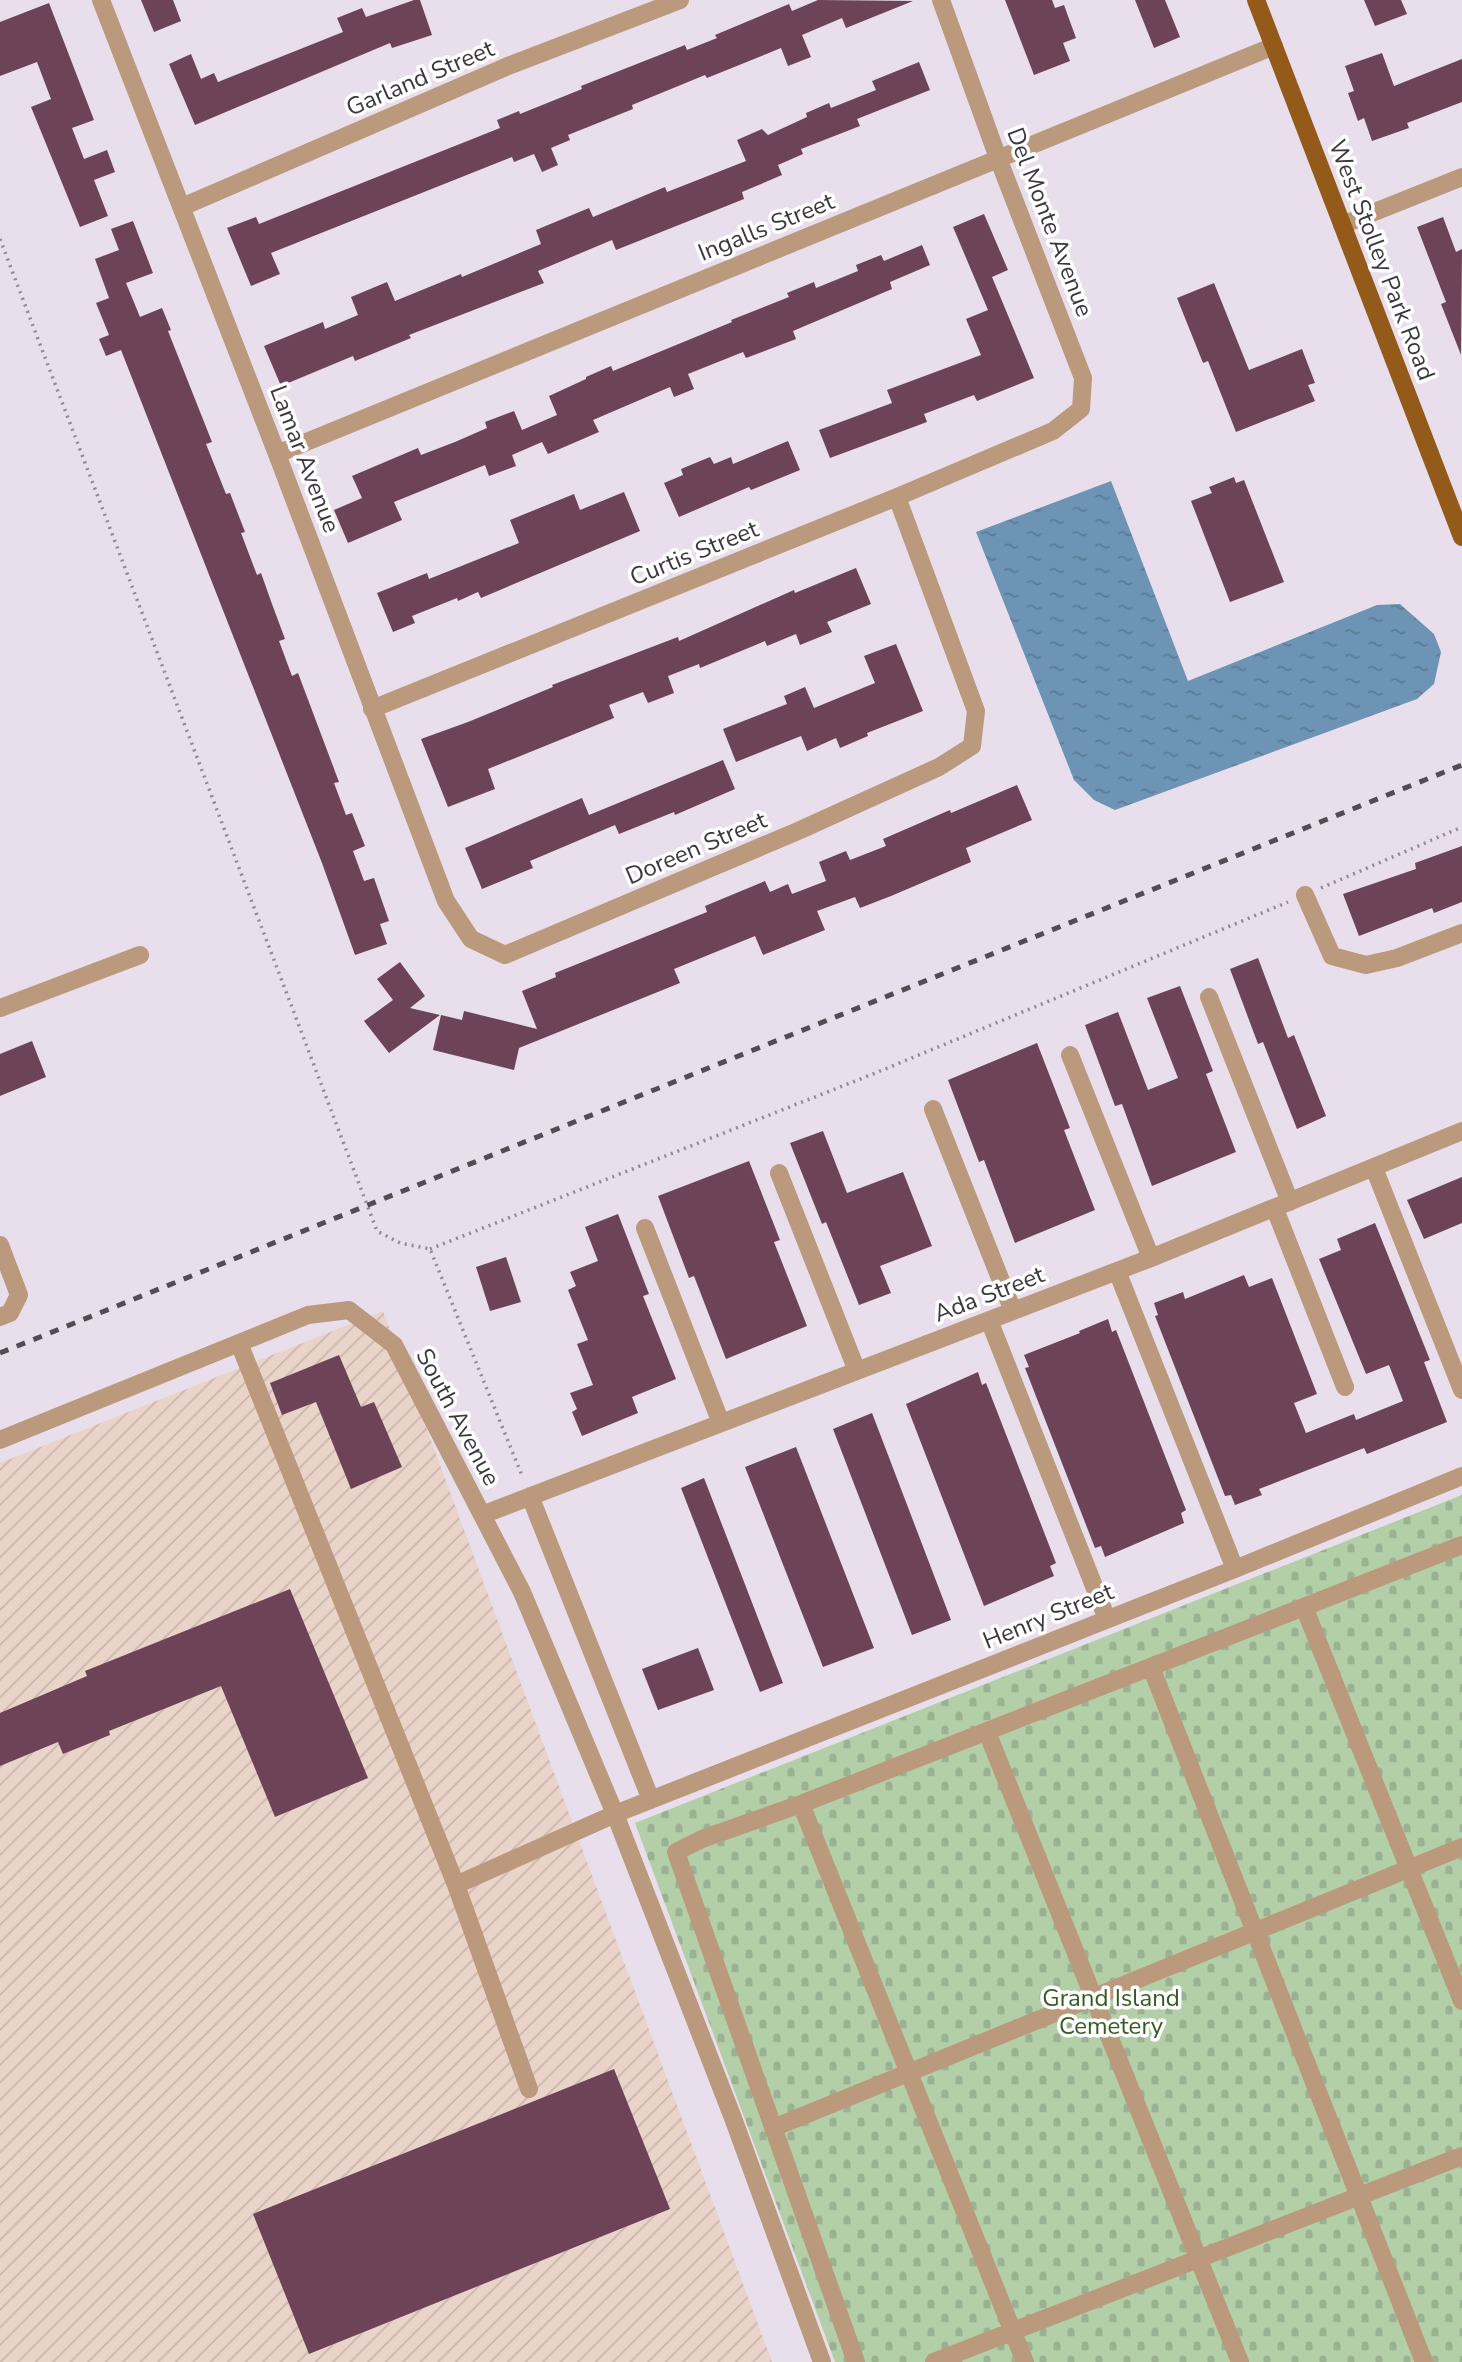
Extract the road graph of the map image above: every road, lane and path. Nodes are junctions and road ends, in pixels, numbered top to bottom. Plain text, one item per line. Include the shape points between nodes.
1 (101, 0) edge
2 (680, 0) edge
3 (941, 0) edge
4 (1256, 0) edge
5 (1274, 46) junction
6 (998, 158) junction
7 (1462, 177) edge
8 (182, 207) junction
9 (1342, 225) junction
10 (0, 239) edge
11 (1032, 440) joint
12 (277, 454) junction
13 (897, 497) junction
14 (1462, 537) edge
15 (372, 709) junction
16 (1462, 827) edge
17 (1305, 895) junction
18 (467, 932) joint
19 (1462, 933) edge
20 (139, 955) dead end
21 (1209, 998) dead end
22 (0, 1008) edge
23 (1070, 1055) dead end
24 (933, 1109) dead end
25 (1462, 1131) edge
26 (1374, 1168) junction
27 (779, 1173) dead end
28 (1282, 1205) junction
29 (645, 1228) dead end
30 (0, 1245) edge
31 (430, 1249) junction
32 (1151, 1258) junction
33 (1117, 1271) junction
34 (1013, 1311) junction
35 (0, 1317) edge
36 (989, 1320) junction
37 (239, 1343) junction
38 (857, 1371) junction
39 (1345, 1387) dead end
40 (1462, 1390) edge
41 (721, 1423) junction
42 (0, 1440) edge
43 (1462, 1476) edge
44 (530, 1496) junction
45 (482, 1515) junction
46 (1462, 1545) edge
47 (1235, 1569) junction
48 (1304, 1607) junction
49 (1107, 1619) junction
50 (1151, 1667) junction
51 (987, 1732) junction
52 (650, 1800) junction
53 (801, 1804) junction
54 (615, 1814) junction
55 (1462, 1847) edge
56 (1409, 1868) junction
57 (456, 1885) junction
58 (1255, 1930) junction
59 (1093, 1997) junction
60 (1462, 2001) edge
61 (908, 2072) junction
62 (529, 2089) dead end
63 (774, 2128) junction
64 (1462, 2156) edge
65 (1359, 2196) junction
66 (1199, 2259) junction
67 (1012, 2331) junction
68 (822, 2362) edge
69 (856, 2362) edge
70 (934, 2362) edge
71 (1025, 2362) edge
72 (1240, 2362) edge
73 (1424, 2362) edge

1 - 8 street, Lamar Avenue
2 - 8 street, Garland Street via 508,66
3 - 6 street, Del Monte Avenue
4 - 5 main road, West Stolley Park Road
5 - 6 street, Ingalls Street
5 - 9 main road, West Stolley Park Road
6 - 11 street, Del Monte Avenue via 1083,378 1082,408 1053,432
6 - 12 street, Ingalls Street
7 - 9 street
8 - 12 street, Lamar Avenue
9 - 14 main road, West Stolley Park Road
10 - 31 path via 377,1231 400,1243
11 - 13 street, Curtis Street
12 - 15 street, Lamar Avenue
13 - 15 street, Curtis Street
13 - 18 street, Doreen Street via 976,711 972,746 945,764 798,831 505,955 471,939
15 - 18 street, Lamar Avenue via 446,901
16 - 17 path
17 - 19 street via 1332,956 1366,965
17 - 31 path via 873,1074
20 - 22 street
21 - 28 street
23 - 32 street
24 - 34 street
25 - 26 street, Ada Street
26 - 28 street, Ada Street
26 - 40 street
27 - 38 street
28 - 32 street, Ada Street
28 - 39 street
29 - 41 street
30 - 35 street via 19,1295 10,1312
31 - 44 path
32 - 33 street, Ada Street
33 - 34 street, Ada Street
33 - 47 street
34 - 36 street, Ada Street
36 - 38 street, Ada Street
36 - 49 street
37 - 42 street, South Avenue
37 - 45 street, South Avenue via 308,1315 349,1310 394,1345
37 - 57 street
38 - 41 street, Ada Street
41 - 44 street, Ada Street
43 - 47 street, Henry Street
44 - 45 street, South Avenue
44 - 52 street, South Avenue
45 - 54 street via 522,1592
46 - 48 street
47 - 49 street, Henry Street
48 - 50 street
48 - 56 street
49 - 52 street, Henry Street
50 - 51 street
50 - 58 street
51 - 53 street
51 - 59 street
52 - 54 street, Henry Street
53 - 61 street
53 - 63 street via 676,1852
54 - 57 street, Henry Street
54 - 68 street
55 - 56 street
56 - 58 street
56 - 60 street
57 - 62 street
58 - 59 street
58 - 65 street
59 - 61 street
59 - 66 street
61 - 63 street
61 - 67 street
63 - 69 street
64 - 65 street
65 - 66 street
65 - 73 street
66 - 67 street
66 - 72 street
67 - 70 street
67 - 71 street

